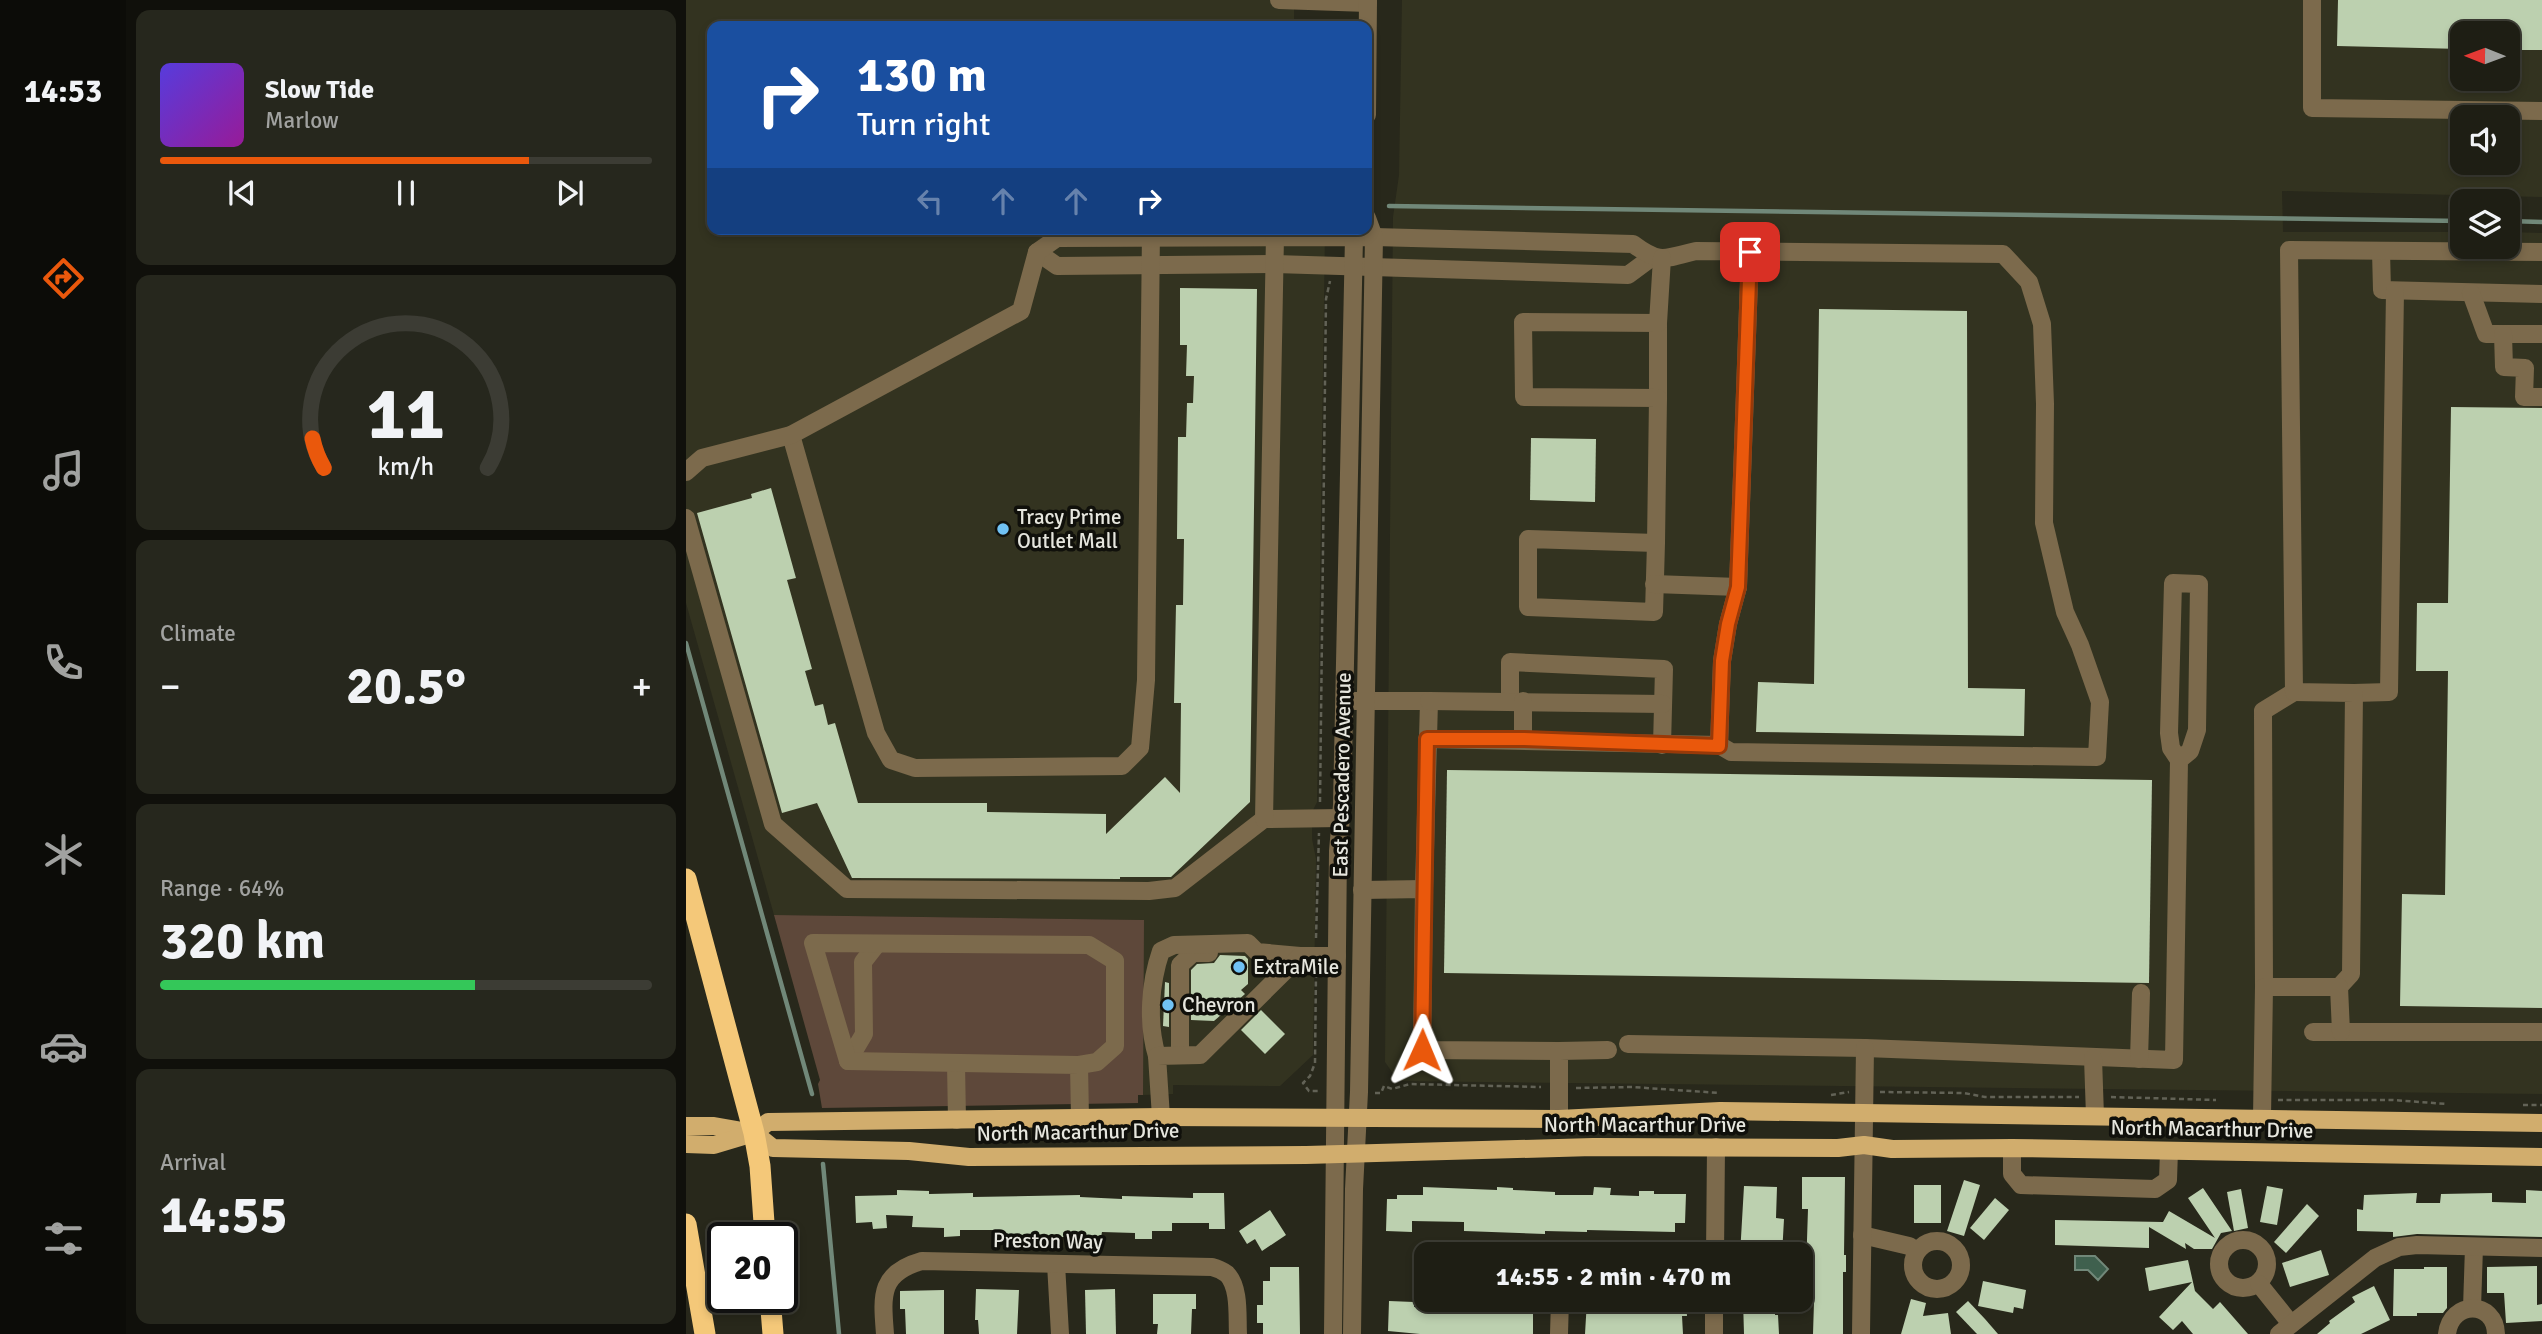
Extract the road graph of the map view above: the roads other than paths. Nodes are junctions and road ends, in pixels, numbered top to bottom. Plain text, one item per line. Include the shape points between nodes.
1 (1279, 0) edge
2 (2312, 0) edge
3 (1368, 1) edge
4 (1368, 21) edge
5 (2542, 111) edge
6 (1372, 234) edge
7 (1120, 235) edge
8 (1151, 235) edge
9 (1213, 235) edge
10 (1318, 235) edge
11 (1362, 235) edge
12 (1362, 235) edge
13 (1275, 236) junction
14 (1574, 243) junction
15 (2381, 251) junction
16 (1037, 252) junction
17 (1750, 252) junction
18 (2542, 252) edge
19 (1657, 258) junction
20 (1275, 264) junction
21 (1149, 265) junction
22 (1354, 268) junction
23 (1374, 268) junction
24 (1573, 272) junction
25 (2395, 291) junction
26 (2471, 293) junction
27 (2542, 294) edge
28 (1658, 323) junction
29 (2503, 334) junction
30 (2542, 334) edge
31 (2542, 397) edge
32 (1658, 398) junction
33 (791, 435) junction
34 (686, 472) edge
35 (686, 518) edge
36 (1656, 542) junction
37 (1654, 584) junction
38 (1738, 587) junction
39 (2294, 692) junction
40 (2354, 693) junction
41 (1344, 701) junction
42 (1366, 701) junction
43 (1429, 701) junction
44 (1516, 701) junction
45 (1663, 704) junction
46 (1427, 739) junction
47 (1524, 739) junction
48 (1662, 745) junction
49 (1719, 746) junction
50 (2179, 760) junction
51 (1341, 818) junction
52 (1265, 819) junction
53 (686, 879) edge
54 (1424, 889) junction
55 (1362, 890) junction
56 (877, 944) junction
57 (1258, 952) junction
58 (1308, 956) junction
59 (1337, 956) junction
60 (2339, 986) junction
61 (2264, 987) junction
62 (2141, 993) dead end
63 (2313, 1032) dead end
64 (2341, 1032) junction
65 (2542, 1032) edge
66 (1628, 1044) dead end
67 (1865, 1048) junction
68 (1608, 1050) dead end
69 (1559, 1051) junction
70 (1168, 1055) junction
71 (2094, 1058) junction
72 (2139, 1059) junction
73 (848, 1061) junction
74 (956, 1064) junction
75 (1079, 1065) junction
76 (2262, 1110) junction
77 (1865, 1113) junction
78 (2095, 1116) junction
79 (1161, 1117) junction
80 (1080, 1118) junction
81 (1334, 1118) junction
82 (1358, 1118) junction
83 (1559, 1119) junction
84 (957, 1120) junction
85 (2542, 1123) edge
86 (686, 1126) edge
87 (754, 1133) junction
88 (686, 1144) edge
89 (1864, 1145) junction
90 (1716, 1147) junction
91 (2012, 1148) junction
92 (2169, 1152) junction
93 (1356, 1153) junction
94 (1333, 1154) junction
95 (2542, 1157) edge
96 (764, 1222) edge
97 (686, 1224) edge
98 (1862, 1235) junction
99 (1715, 1242) edge
100 (2474, 1247) junction
101 (2542, 1248) edge
102 (1917, 1251) dead end
103 (1056, 1264) junction
104 (2259, 1284) dead end
105 (2472, 1308) junction
106 (1560, 1312) edge
107 (1714, 1312) edge
108 (771, 1313) edge
109 (2285, 1329) edge
110 (705, 1334) edge
111 (772, 1334) edge
112 (885, 1334) edge
113 (1060, 1334) edge
114 (1238, 1334) edge
115 (1333, 1334) edge
116 (1352, 1334) edge
117 (1559, 1334) edge
118 (1714, 1334) edge
119 (1861, 1334) edge
120 (2447, 1334) edge
121 (2496, 1334) edge

1 - 3 street
2 - 5 street via 2312,108
3 - 4 street
6 - 14 street
7 - 16 street via 1057,237
8 - 21 street
9 - 13 street
10 - 13 street
11 - 22 street, East Pescadero Avenue
12 - 23 street, East Pescadero Avenue
13 - 20 street
14 - 19 street via 1633,244
14 - 24 street
15 - 18 street
15 - 25 street via 2382,290
15 - 39 street via 2289,250
16 - 21 street via 1057,266
16 - 33 street via 1021,311
17 - 19 street via 1696,251
17 - 38 street
17 - 49 street via 2003,254 2029,282 2042,324 2044,523 2065,611 2100,702 2097,757 1731,752
19 - 24 street via 1628,275
19 - 28 street
20 - 21 street
20 - 22 street
20 - 52 street
21 - 33 street via 1146,680 1140,748 1122,766 915,768 891,760 876,733
22 - 23 street
22 - 41 street, East Pescadero Avenue
23 - 24 street
23 - 42 street, East Pescadero Avenue
25 - 26 street
25 - 40 street via 2389,692
26 - 27 street
26 - 29 street via 2486,334
28 - 32 street
28 - 32 street via 1523,322 1524,397
29 - 30 street
29 - 31 street via 2504,367 2525,368 2524,397
32 - 36 street
33 - 34 street via 702,458
35 - 52 street via 773,824 847,889 1175,888
36 - 37 street
36 - 37 street via 1528,539 1528,607 1654,612
37 - 38 street
38 - 49 street via 1722,661
39 - 40 street
39 - 61 street via 2263,711
40 - 60 street via 2351,974
41 - 42 street
41 - 51 street, East Pescadero Avenue
42 - 43 street
42 - 55 street, East Pescadero Avenue
43 - 44 street
43 - 46 street
44 - 45 street
44 - 45 street via 1510,662 1664,669
44 - 47 street
45 - 48 street
46 - 47 street
46 - 54 street
47 - 48 street
48 - 49 street
50 - 50 street via 2190,751 2197,730 2199,584 2173,583 2169,733
50 - 72 street via 2174,1060
51 - 52 street
51 - 59 street, East Pescadero Avenue
53 - 87 highway
54 - 55 street
54 - 69 street via 1422,1050
55 - 82 street, East Pescadero Avenue
56 - 73 street via 863,962 864,1034
56 - 73 street via 813,943
56 - 75 street via 1088,945 1115,961 1115,1046 1097,1062
57 - 58 street
57 - 70 street via 1193,953 1180,965
57 - 70 street via 1248,943 1174,945 1168,958
58 - 59 street
58 - 70 street via 1200,1055
59 - 81 street, East Pescadero Avenue
60 - 61 street
60 - 64 street
61 - 76 street
62 - 72 street
63 - 64 street
64 - 65 street
66 - 67 street
67 - 71 street
67 - 77 street
68 - 69 street
69 - 83 street
70 - 79 street
71 - 72 street
71 - 78 street
73 - 74 street
74 - 75 street
74 - 84 street
75 - 80 street
76 - 78 main road, North Macarthur Drive
76 - 85 main road, North Macarthur Drive
77 - 78 main road, North Macarthur Drive
77 - 83 main road, North Macarthur Drive via 1720,1111
77 - 89 street
79 - 80 main road, North Macarthur Drive
79 - 81 main road, North Macarthur Drive
80 - 84 main road, North Macarthur Drive
81 - 82 main road, North Macarthur Drive
81 - 94 street, East Pescadero Avenue
82 - 83 main road, North Macarthur Drive
82 - 93 street, East Pescadero Avenue
84 - 87 main road, North Macarthur Drive via 768,1122
86 - 87 main road, North Macarthur Drive
87 - 88 main road, North Macarthur Drive via 713,1145
87 - 94 main road, North Macarthur Drive via 772,1148 969,1157
87 - 96 highway
89 - 90 main road, North Macarthur Drive
89 - 91 main road, North Macarthur Drive
89 - 98 street
90 - 93 main road, North Macarthur Drive
90 - 99 street
91 - 92 main road, North Macarthur Drive
91 - 92 street via 2012,1174 2021,1185 2155,1189 2168,1180
92 - 95 main road, North Macarthur Drive
93 - 94 main road, North Macarthur Drive
93 - 116 street, East Pescadero Avenue
94 - 115 street, East Pescadero Avenue
97 - 110 highway
98 - 102 street
98 - 119 street
100 - 101 street
100 - 105 street
100 - 109 street via 2399,1247 2375,1258
103 - 112 street, Preston Way via 922,1261 905,1266 888,1279
103 - 113 street
103 - 114 street, Preston Way via 1212,1266 1226,1273 1233,1287
104 - 109 street
105 - 120 street via 2458,1312 2448,1323
105 - 121 street via 2491,1317
106 - 117 street
107 - 118 street
108 - 111 highway

